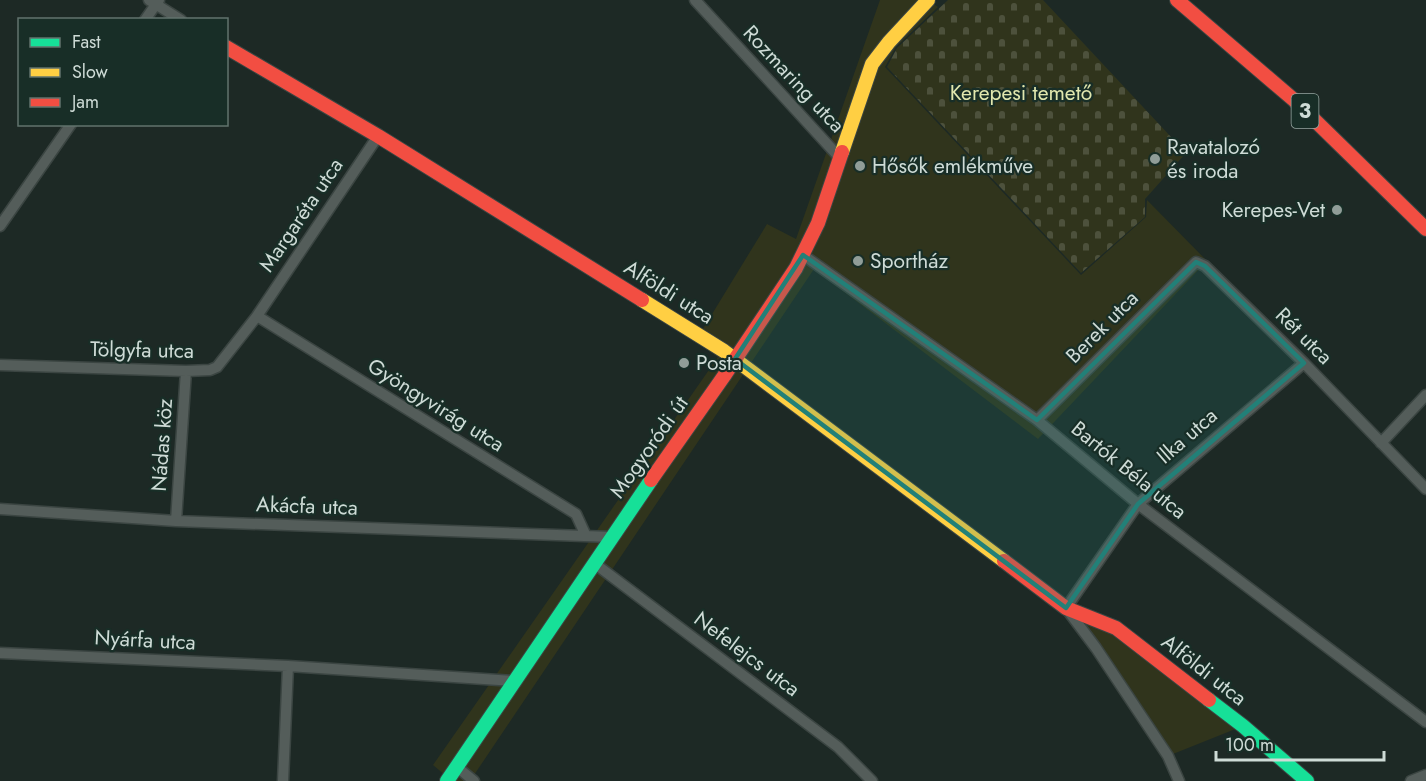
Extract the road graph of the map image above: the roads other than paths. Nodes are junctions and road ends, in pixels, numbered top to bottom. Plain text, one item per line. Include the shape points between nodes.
1 (695, 0) edge
2 (1177, 0) edge
3 (154, 2) edge
4 (921, 2) edge
5 (146, 18) edge
6 (178, 18) edge
7 (228, 48) edge
8 (70, 126) edge
9 (378, 136) junction
10 (840, 158) junction
11 (0, 226) edge
12 (1426, 229) edge
13 (803, 255) junction
14 (1196, 262) joint
15 (257, 316) junction
16 (735, 359) junction
17 (1304, 363) junction
18 (0, 365) edge
19 (186, 371) junction
20 (1426, 395) edge
21 (1036, 420) junction
22 (1381, 443) junction
23 (1426, 489) edge
24 (1138, 504) junction
25 (0, 509) edge
26 (176, 521) junction
27 (586, 536) junction
28 (612, 537) junction
29 (594, 563) junction
30 (1066, 608) junction
31 (0, 653) edge
32 (288, 666) junction
33 (514, 681) junction
34 (1426, 722) edge
35 (1426, 775) edge
36 (465, 776) edge
37 (283, 781) edge
38 (447, 781) edge
39 (873, 781) edge
40 (1179, 781) edge
41 (1307, 781) edge
42 (1411, 781) edge

1 - 10 street, Rozmaring utca
2 - 12 street, 3 via 1294,100
3 - 5 street
3 - 6 street
4 - 10 street, Mogyoródi út via 872,64
7 - 9 street, Alföldi utca
8 - 11 street
9 - 15 street, Margaréta utca
9 - 16 street, Alföldi utca
10 - 13 street, Mogyoródi út
13 - 16 street, Mogyoródi út
13 - 21 street, Bartók Béla utca
14 - 17 street, Rét utca via 1205,266
14 - 21 street, Berek utca
15 - 19 street, Tölgyfa utca via 218,367
15 - 27 street, Gyöngyvirág utca via 576,514
16 - 28 street, Mogyoródi út
16 - 30 street, Alföldi utca
17 - 22 street, Rét utca
17 - 24 street, Ilka utca
18 - 19 street, Tölgyfa utca
19 - 26 street, Nádas köz
20 - 22 street
21 - 24 street, Bartók Béla utca
22 - 23 street, Rét utca
24 - 30 street, Ilka utca
24 - 34 street, Bartók Béla utca
25 - 26 street, Akácfa utca
26 - 27 street, Akácfa utca
27 - 28 street, Akácfa utca
28 - 29 street, Mogyoródi út
29 - 33 street, Mogyoródi út
29 - 39 street, Nefelejcs utca via 838,747
30 - 40 street, Alföldi utca via 1168,756
30 - 41 street, Alföldi utca via 1116,628
31 - 32 street, Nyárfa utca
32 - 33 street, Nyárfa utca
32 - 37 street
33 - 36 street, Mogyoródi út
35 - 42 street
36 - 38 street, Mogyoródi út

